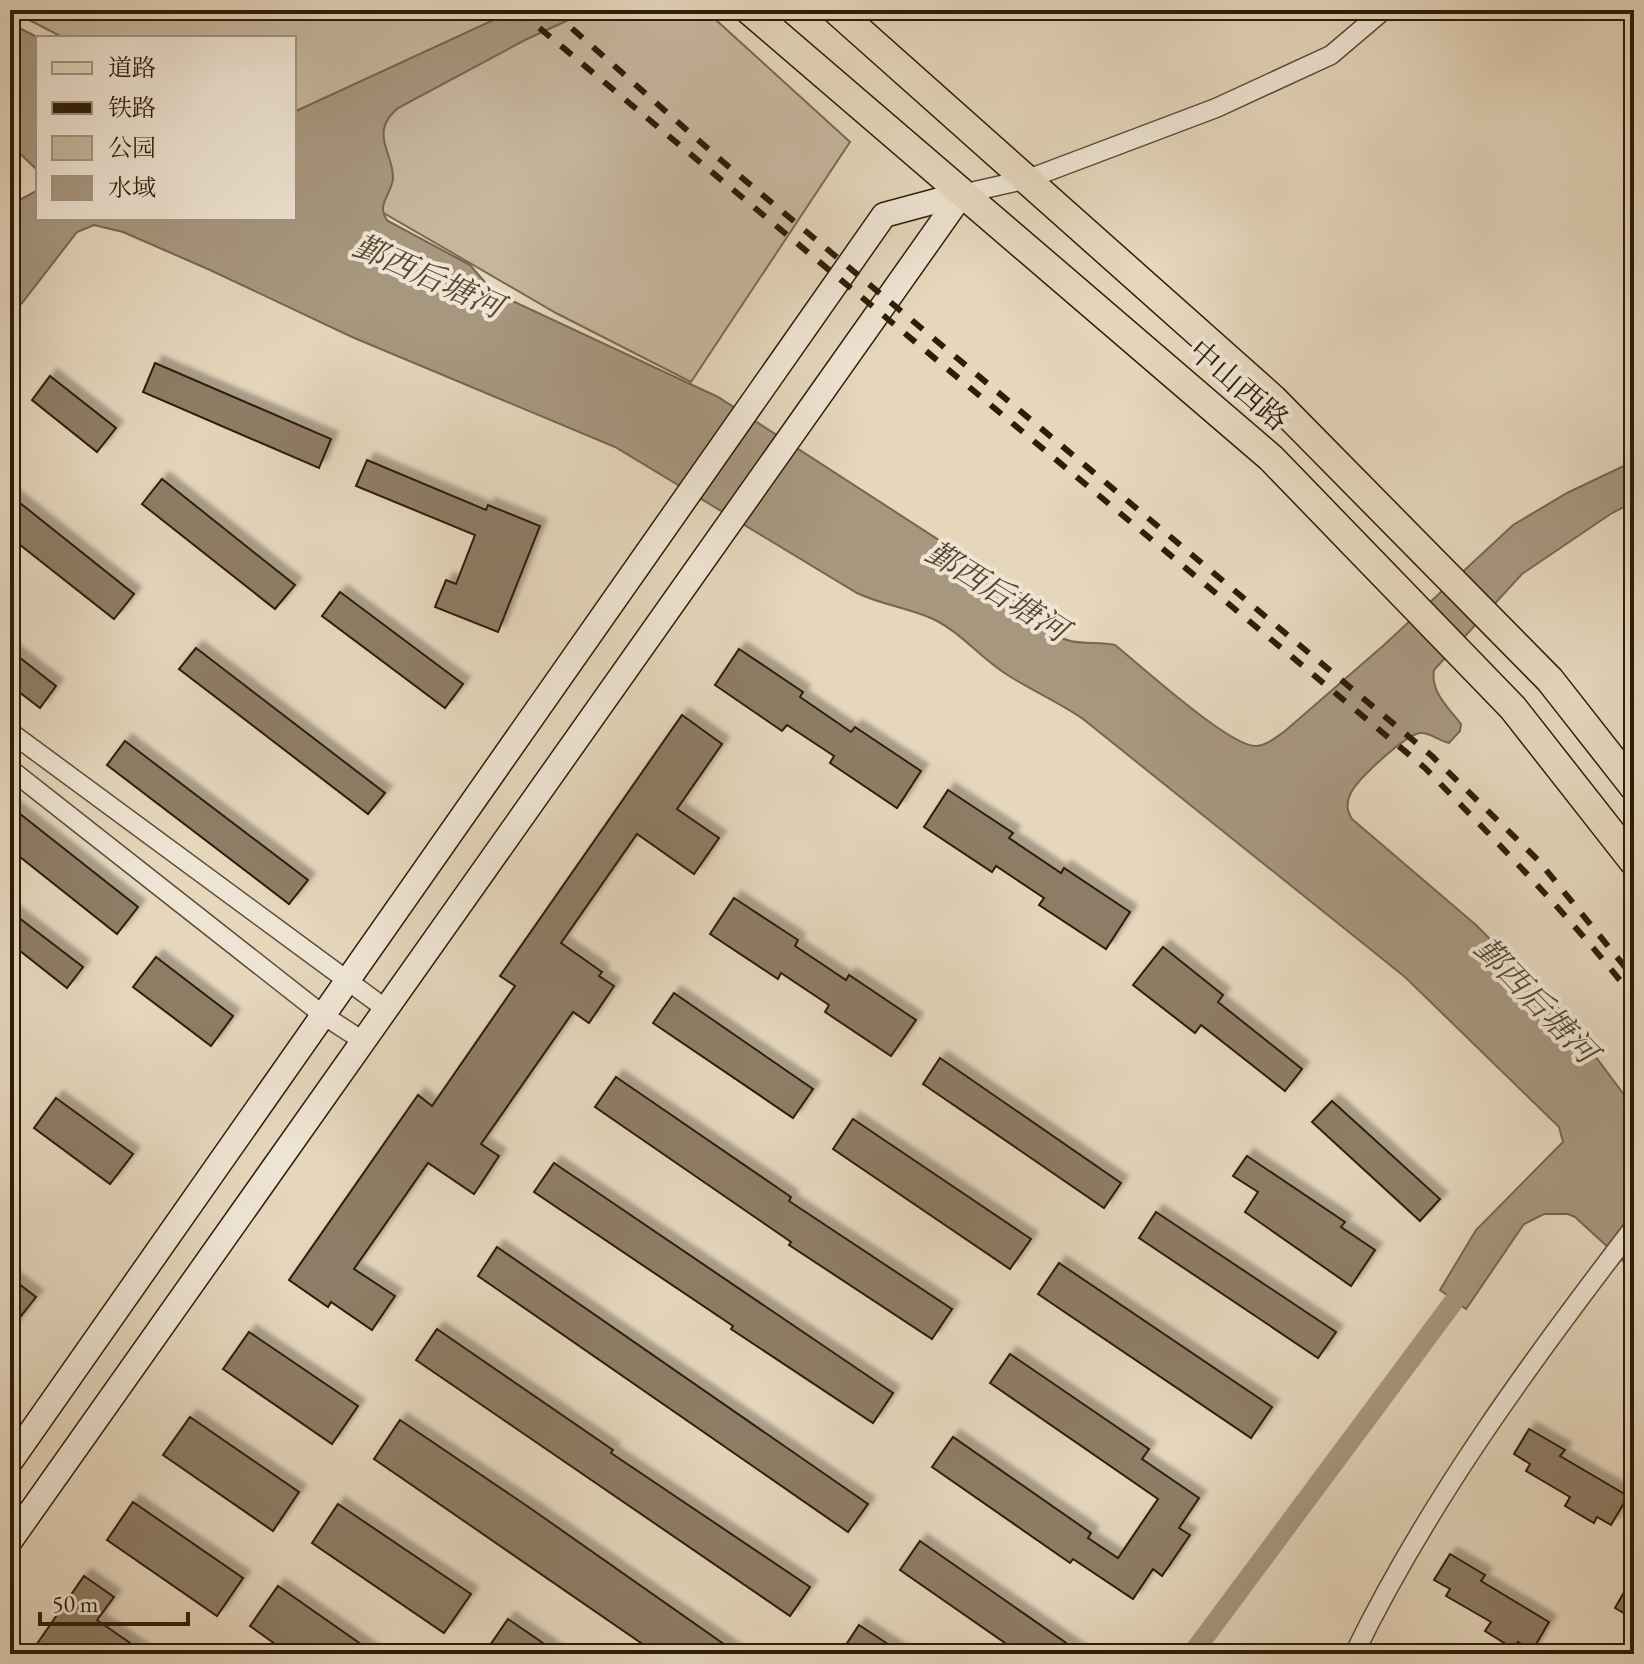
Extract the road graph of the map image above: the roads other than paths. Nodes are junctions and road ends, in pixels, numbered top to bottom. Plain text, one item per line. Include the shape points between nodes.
1 (749, 10) edge
2 (836, 10) edge
3 (1384, 10) edge
4 (1028, 179) junction
5 (962, 194) junction
6 (10, 732) edge
7 (10, 769) edge
8 (1634, 787) edge
9 (1634, 862) edge
10 (346, 982) junction
11 (386, 1009) junction
12 (323, 1015) junction
13 (363, 1041) junction
14 (1634, 1227) edge
15 (10, 1462) edge
16 (10, 1541) edge
17 (1354, 1654) edge

1 - 5 main road, 中山西路
2 - 4 main road, 中山西路
3 - 4 street via 1331,55 1216,108
4 - 5 street
4 - 8 main road, 中山西路 via 1273,399 1550,680
5 - 9 main road, 中山西路 via 1271,458 1513,708
5 - 10 street via 884,215
5 - 11 street
6 - 10 street
7 - 12 street
10 - 11 street
10 - 12 street
11 - 13 street
12 - 13 street
12 - 15 street
13 - 16 street
14 - 17 street via 1480,1440 1386,1587

